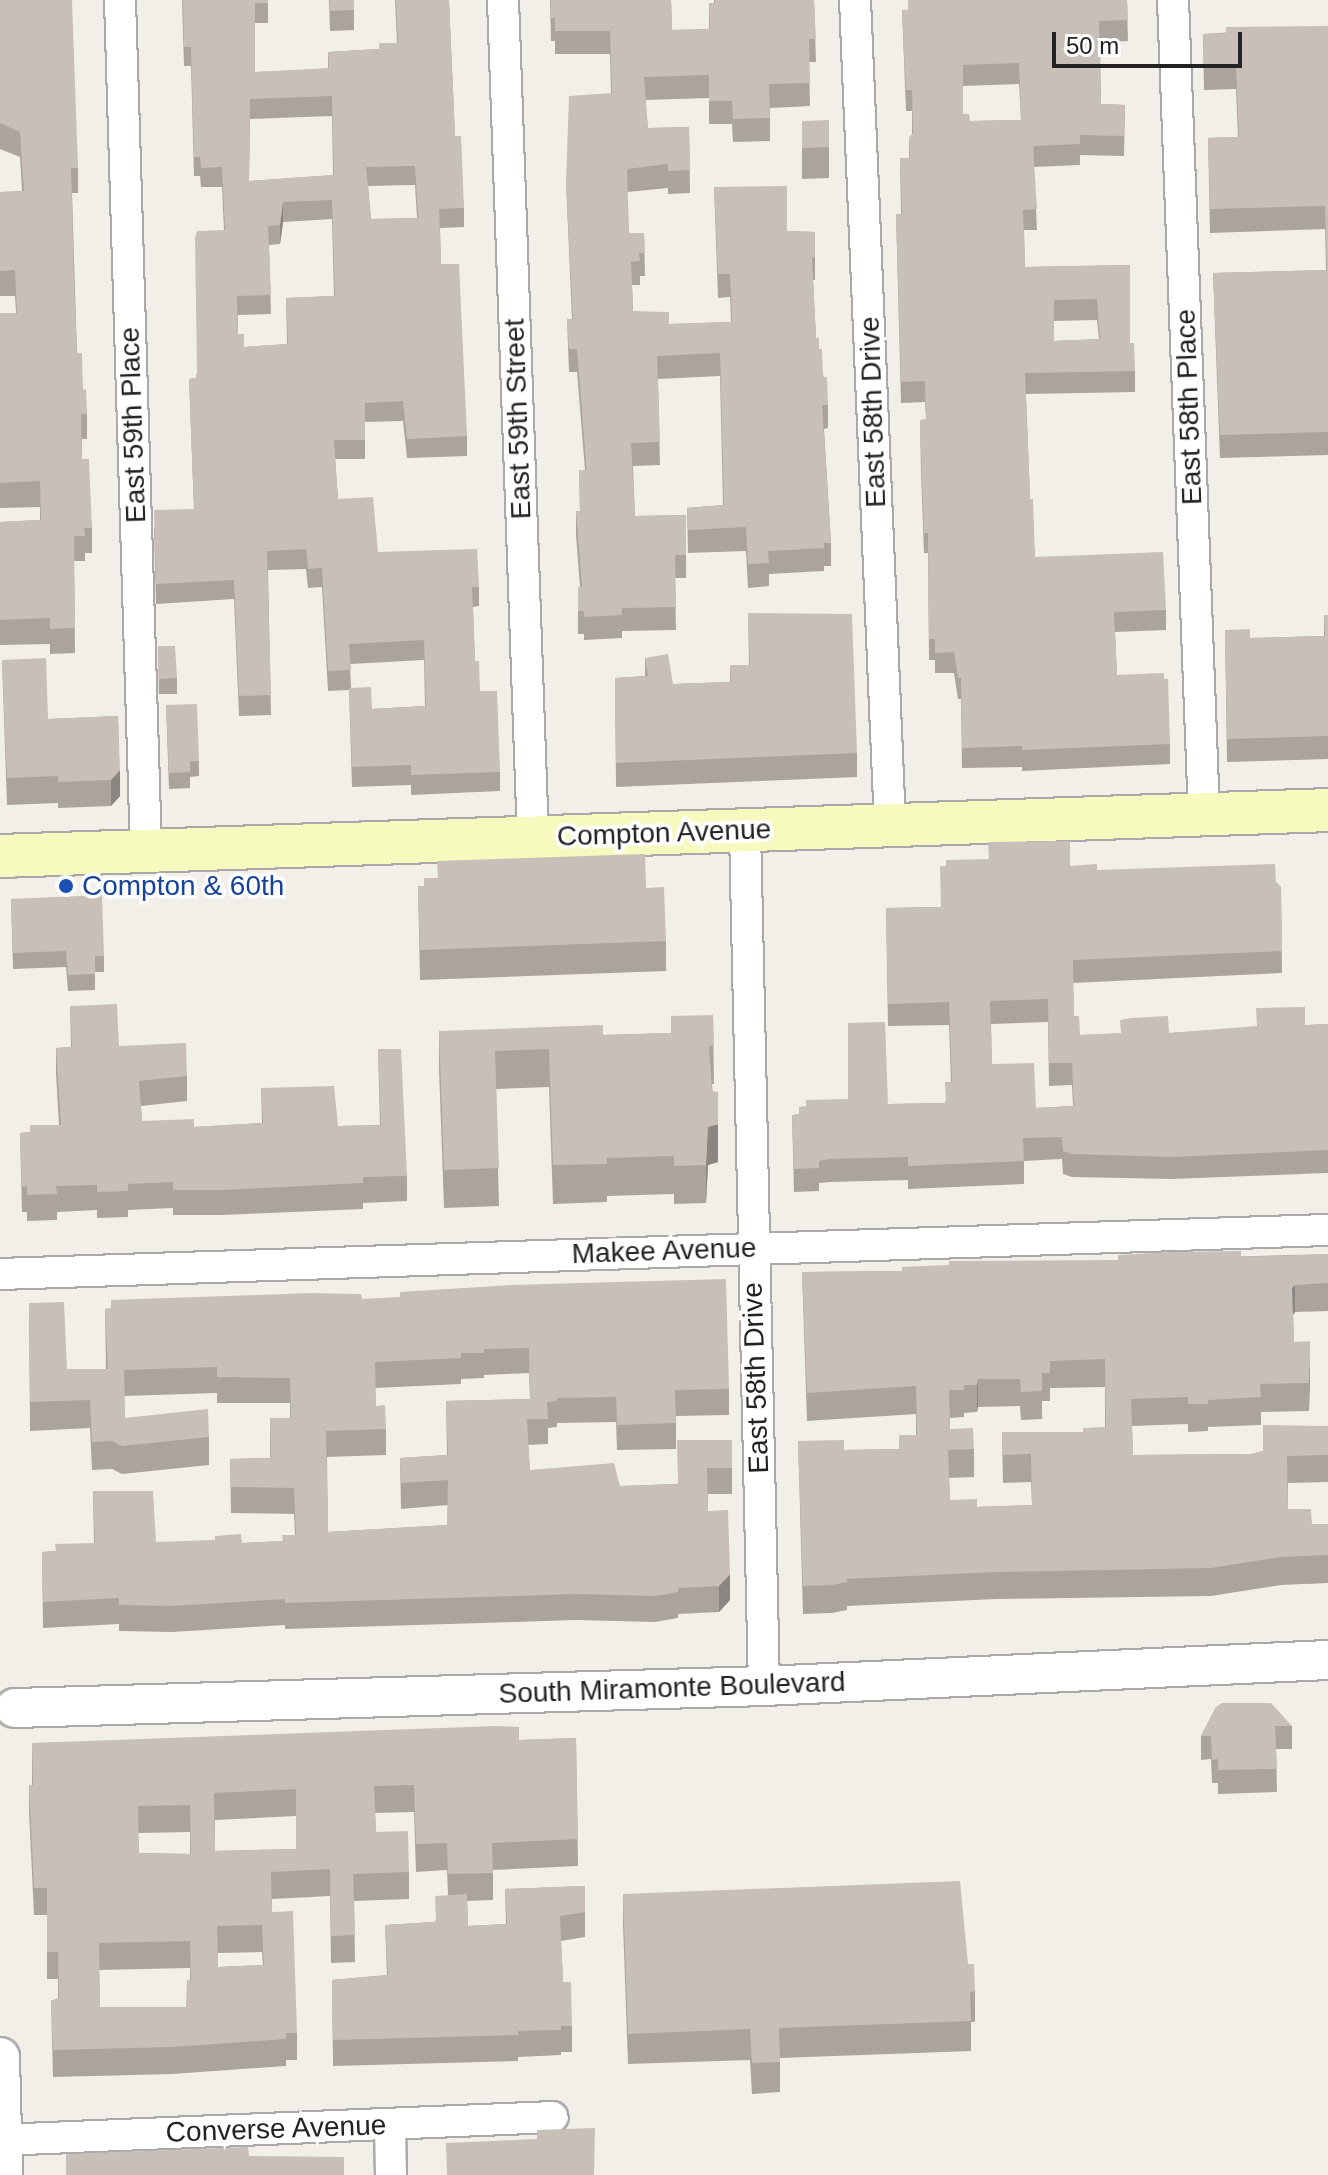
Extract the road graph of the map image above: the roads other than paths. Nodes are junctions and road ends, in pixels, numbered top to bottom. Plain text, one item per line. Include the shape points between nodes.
1 (120, 0) edge
2 (503, 0) edge
3 (855, 0) edge
4 (1173, 0) edge
5 (1328, 810) edge
6 (1204, 814) junction
7 (890, 825) junction
8 (745, 830) junction
9 (533, 837) junction
10 (146, 850) junction
11 (0, 856) edge
12 (1328, 1230) edge
13 (752, 1248) junction
14 (0, 1274) edge
15 (1328, 1660) edge
16 (764, 1686) junction
17 (5, 1708) edge
18 (0, 2057) edge
19 (553, 2117) dead end
20 (390, 2125) junction
21 (2, 2152) edge
22 (391, 2175) edge

1 - 10 street, East 59th Place
2 - 9 street, East 59th Street
3 - 7 street, East 58th Drive
4 - 6 street, East 58th Place
5 - 6 main road, Compton Avenue
6 - 7 main road, Compton Avenue
7 - 8 main road, Compton Avenue
8 - 9 main road, Compton Avenue
8 - 13 street, East 58th Drive
9 - 10 main road, Compton Avenue
10 - 11 main road, Compton Avenue
12 - 13 street, Makee Avenue
13 - 14 street, Makee Avenue
13 - 16 street, East 58th Drive
15 - 16 street, South Miramonte Boulevard
16 - 17 street, South Miramonte Boulevard
18 - 21 street
19 - 20 street, Converse Avenue
20 - 21 street, Converse Avenue
20 - 22 street

